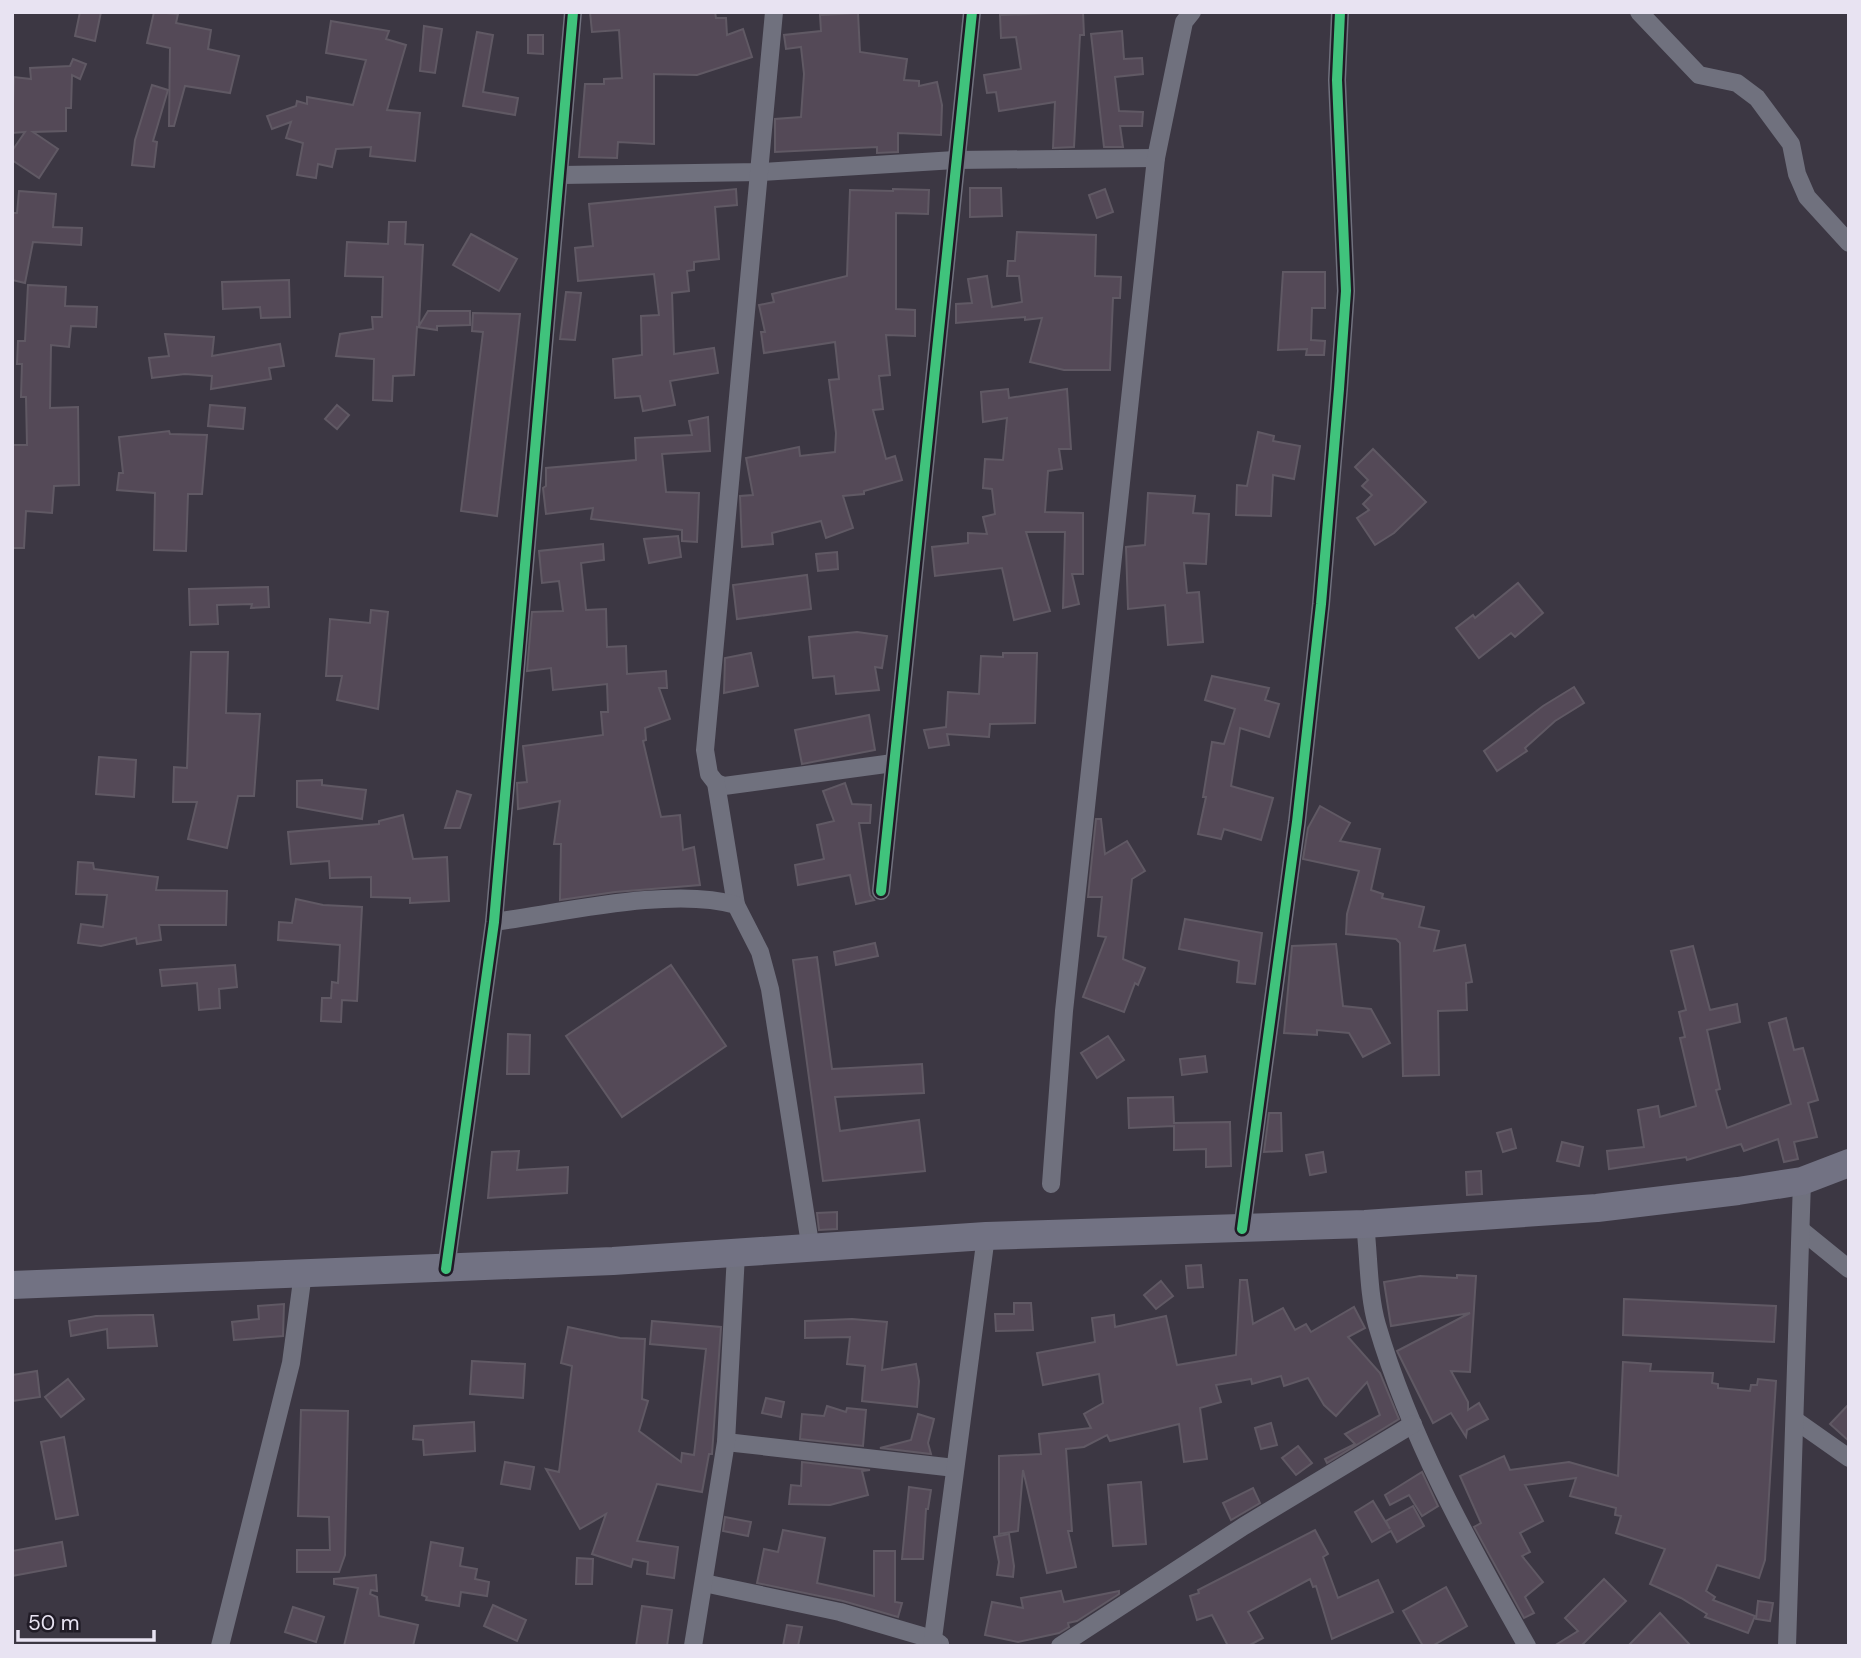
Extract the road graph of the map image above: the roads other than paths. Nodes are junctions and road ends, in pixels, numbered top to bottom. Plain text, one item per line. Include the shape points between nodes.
1 (573, 12) edge
2 (774, 12) edge
3 (972, 12) edge
4 (1192, 12) edge
5 (1340, 12) edge
6 (1639, 12) edge
7 (1156, 158) junction
8 (956, 160) junction
9 (761, 172) junction
10 (561, 175) junction
11 (1849, 243) edge
12 (893, 763) junction
13 (716, 783) junction
14 (881, 891) dead end
15 (736, 905) junction
16 (494, 922) junction
17 (1849, 1163) edge
18 (1802, 1181) junction
19 (1051, 1184) dead end
20 (1366, 1224) junction
21 (1242, 1229) junction
22 (1801, 1230) junction
23 (986, 1236) junction
24 (811, 1250) junction
25 (736, 1254) junction
26 (446, 1269) junction
27 (1849, 1269) edge
28 (303, 1273) junction
29 (12, 1285) edge
30 (1795, 1420) junction
31 (1413, 1424) junction
32 (726, 1442) junction
33 (1849, 1458) edge
34 (955, 1468) junction
35 (704, 1583) junction
36 (936, 1643) edge
37 (220, 1646) edge
38 (693, 1646) edge
39 (1060, 1646) edge
40 (1527, 1646) edge
41 (1787, 1646) edge

1 - 10 street
2 - 9 street
3 - 8 street
4 - 7 street via 1184,22
5 - 21 street via 1337,80 1346,291 1339,389 1297,822
6 - 11 street via 1699,75 1737,83 1757,98 1791,144 1807,197
7 - 8 street
7 - 19 street via 1075,901
8 - 9 street
8 - 12 street
9 - 10 street
9 - 13 street via 705,750 709,774
10 - 16 street
12 - 13 street via 724,786
12 - 14 street
13 - 15 street
15 - 16 street via 664,898
15 - 24 street via 760,952 770,989
16 - 26 street
17 - 18 main road
18 - 20 main road via 1597,1208
18 - 22 street
20 - 21 main road
20 - 31 street via 1377,1322
21 - 23 main road
22 - 27 street
22 - 30 street
23 - 24 main road
23 - 34 street
24 - 25 main road
25 - 26 main road
25 - 32 street
26 - 28 main road
28 - 29 main road
28 - 37 street via 291,1363
30 - 33 street
30 - 41 street
31 - 39 street via 1244,1526
31 - 40 street via 1486,1574
32 - 34 street
32 - 35 street
34 - 36 street
35 - 36 street via 840,1612
35 - 38 street

